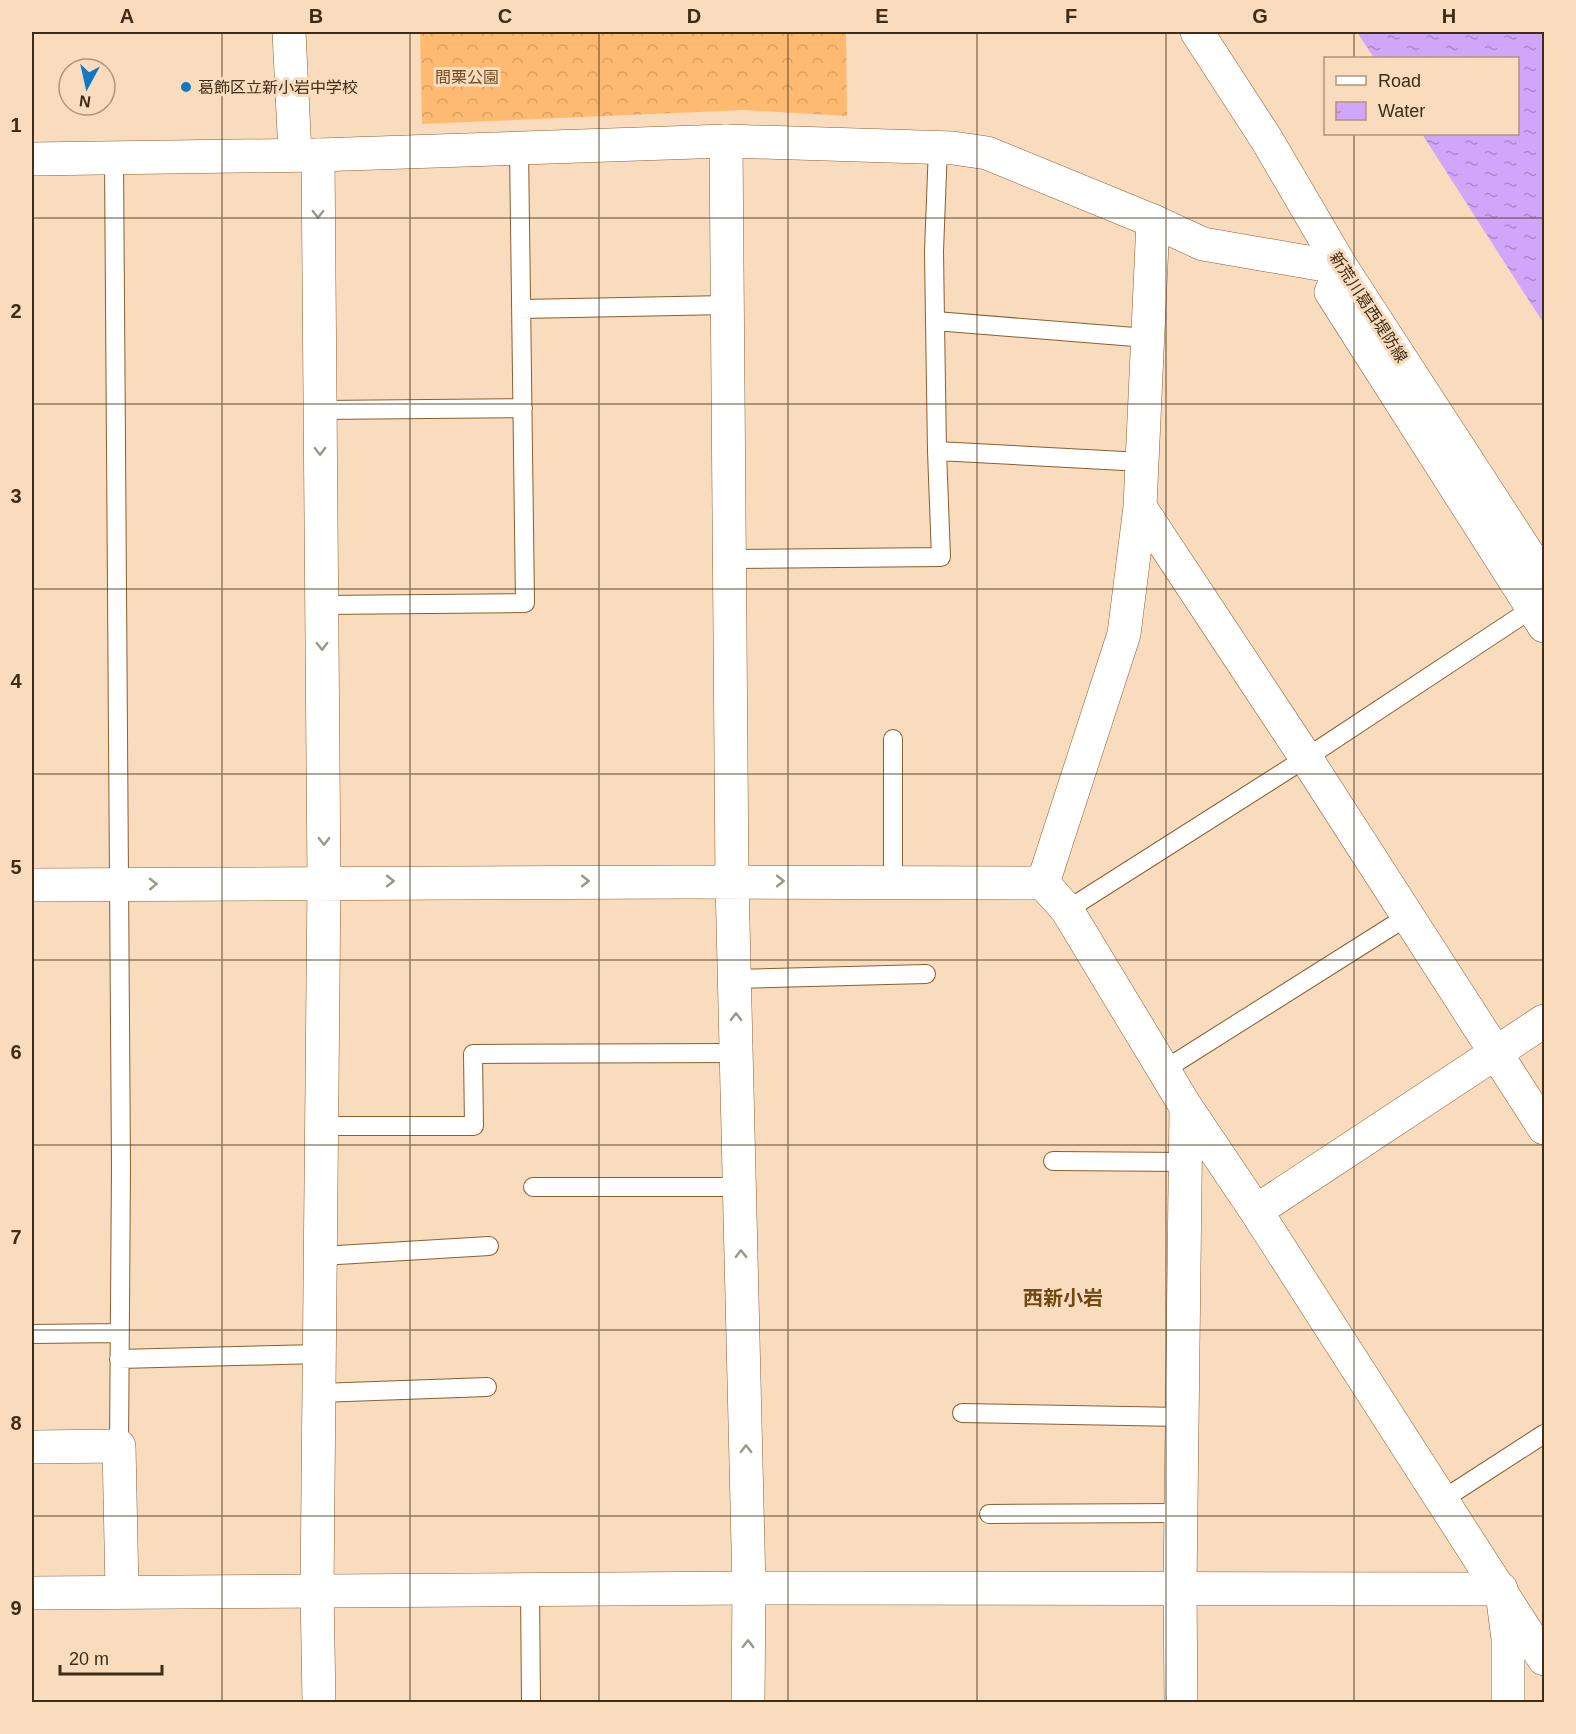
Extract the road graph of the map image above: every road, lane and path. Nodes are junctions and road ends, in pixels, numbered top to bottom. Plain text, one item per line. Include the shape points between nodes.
1 (289, 32) edge
2 (1197, 32) edge
3 (726, 141) junction
4 (938, 147) junction
5 (519, 148) junction
6 (306, 155) junction
7 (114, 158) junction
8 (32, 159) edge
9 (1153, 221) junction
10 (1342, 268) junction
11 (727, 305) junction
12 (522, 309) junction
13 (935, 321) junction
14 (1147, 339) junction
15 (523, 408) junction
16 (320, 410) junction
17 (937, 451) junction
18 (1142, 462) junction
19 (1140, 507) junction
20 (730, 559) junction
21 (1541, 604) edge
22 (322, 605) junction
23 (893, 739) dead end
24 (1305, 758) junction
25 (732, 881) junction
26 (324, 882) junction
27 (892, 882) junction
28 (1043, 883) junction
29 (32, 885) edge
30 (120, 885) junction
31 (1067, 910) junction
32 (1408, 916) junction
33 (927, 974) dead end
34 (735, 979) junction
35 (1545, 1021) edge
36 (1495, 1052) junction
37 (736, 1053) junction
38 (1164, 1070) junction
39 (1186, 1107) junction
40 (322, 1126) junction
41 (1545, 1128) edge
42 (1053, 1161) dead end
43 (1185, 1162) junction
44 (534, 1186) dead end
45 (740, 1187) junction
46 (1256, 1211) junction
47 (489, 1246) dead end
48 (321, 1256) junction
49 (119, 1333) junction
50 (32, 1334) edge
51 (319, 1354) junction
52 (119, 1359) junction
53 (487, 1387) dead end
54 (319, 1393) junction
55 (962, 1413) dead end
56 (1182, 1417) junction
57 (1545, 1434) edge
58 (119, 1446) junction
59 (32, 1447) edge
60 (1442, 1500) junction
61 (990, 1514) dead end
62 (1181, 1514) junction
63 (749, 1588) junction
64 (1180, 1588) junction
65 (530, 1589) junction
66 (1501, 1589) junction
67 (317, 1590) junction
68 (122, 1591) junction
69 (32, 1593) edge
70 (1545, 1659) edge
71 (320, 1702) edge
72 (531, 1702) edge
73 (748, 1702) edge
74 (1181, 1702) edge
75 (1508, 1702) edge

1 - 6 street
2 - 10 street, 新荒川葛西堤防線 via 1267,140
3 - 4 street
3 - 5 street
3 - 11 street
4 - 9 street via 987,153
4 - 13 lane
5 - 6 street
5 - 12 lane
6 - 7 street
6 -> 16 street
7 - 8 street
7 - 30 lane
9 - 10 street via 1203,244
9 - 14 street
10 - 21 street, 新荒川葛西堤防線
11 - 12 lane
11 - 20 street
12 - 15 lane
13 - 14 lane
13 - 17 lane
14 - 18 street
15 - 16 lane
15 - 22 lane via 525,603
16 -> 22 street
17 - 18 lane
17 - 20 lane via 940,557
18 - 19 street
19 - 24 street
19 - 28 street via 1124,634
20 - 25 street
21 - 24 lane
22 -> 26 street
23 - 27 lane
24 - 31 lane
24 - 32 street
26 -> 25 street
25 -> 27 street
25 - 34 street
30 -> 26 street
26 - 40 street
27 - 28 street
28 - 31 street
29 - 30 street
30 - 49 lane
31 - 38 street
32 - 36 street
32 - 38 lane
33 - 34 lane
37 -> 34 street
35 - 36 street
36 - 41 street
36 - 46 street
37 - 40 lane via 473,1054 474,1126
37 - 45 street
38 - 39 street
39 - 43 street
39 - 46 street
40 - 48 street
42 - 43 lane
43 - 56 street
44 - 45 lane
63 -> 45 street
46 - 60 street
47 - 48 lane
48 - 51 street
49 - 50 lane
49 - 52 lane
51 - 52 lane
51 - 54 street
52 - 58 lane
53 - 54 lane
54 - 67 street
55 - 56 lane
56 - 62 street
57 - 60 lane
58 - 59 street
58 - 68 street
60 - 66 street
61 - 62 lane
62 - 64 street
63 - 64 street
63 - 65 street
73 -> 63 street
64 - 66 street
64 - 74 street
65 - 67 street
65 - 72 lane
66 - 70 street
66 - 75 street via 1508,1639
67 - 68 street
67 - 71 street
68 - 69 street

